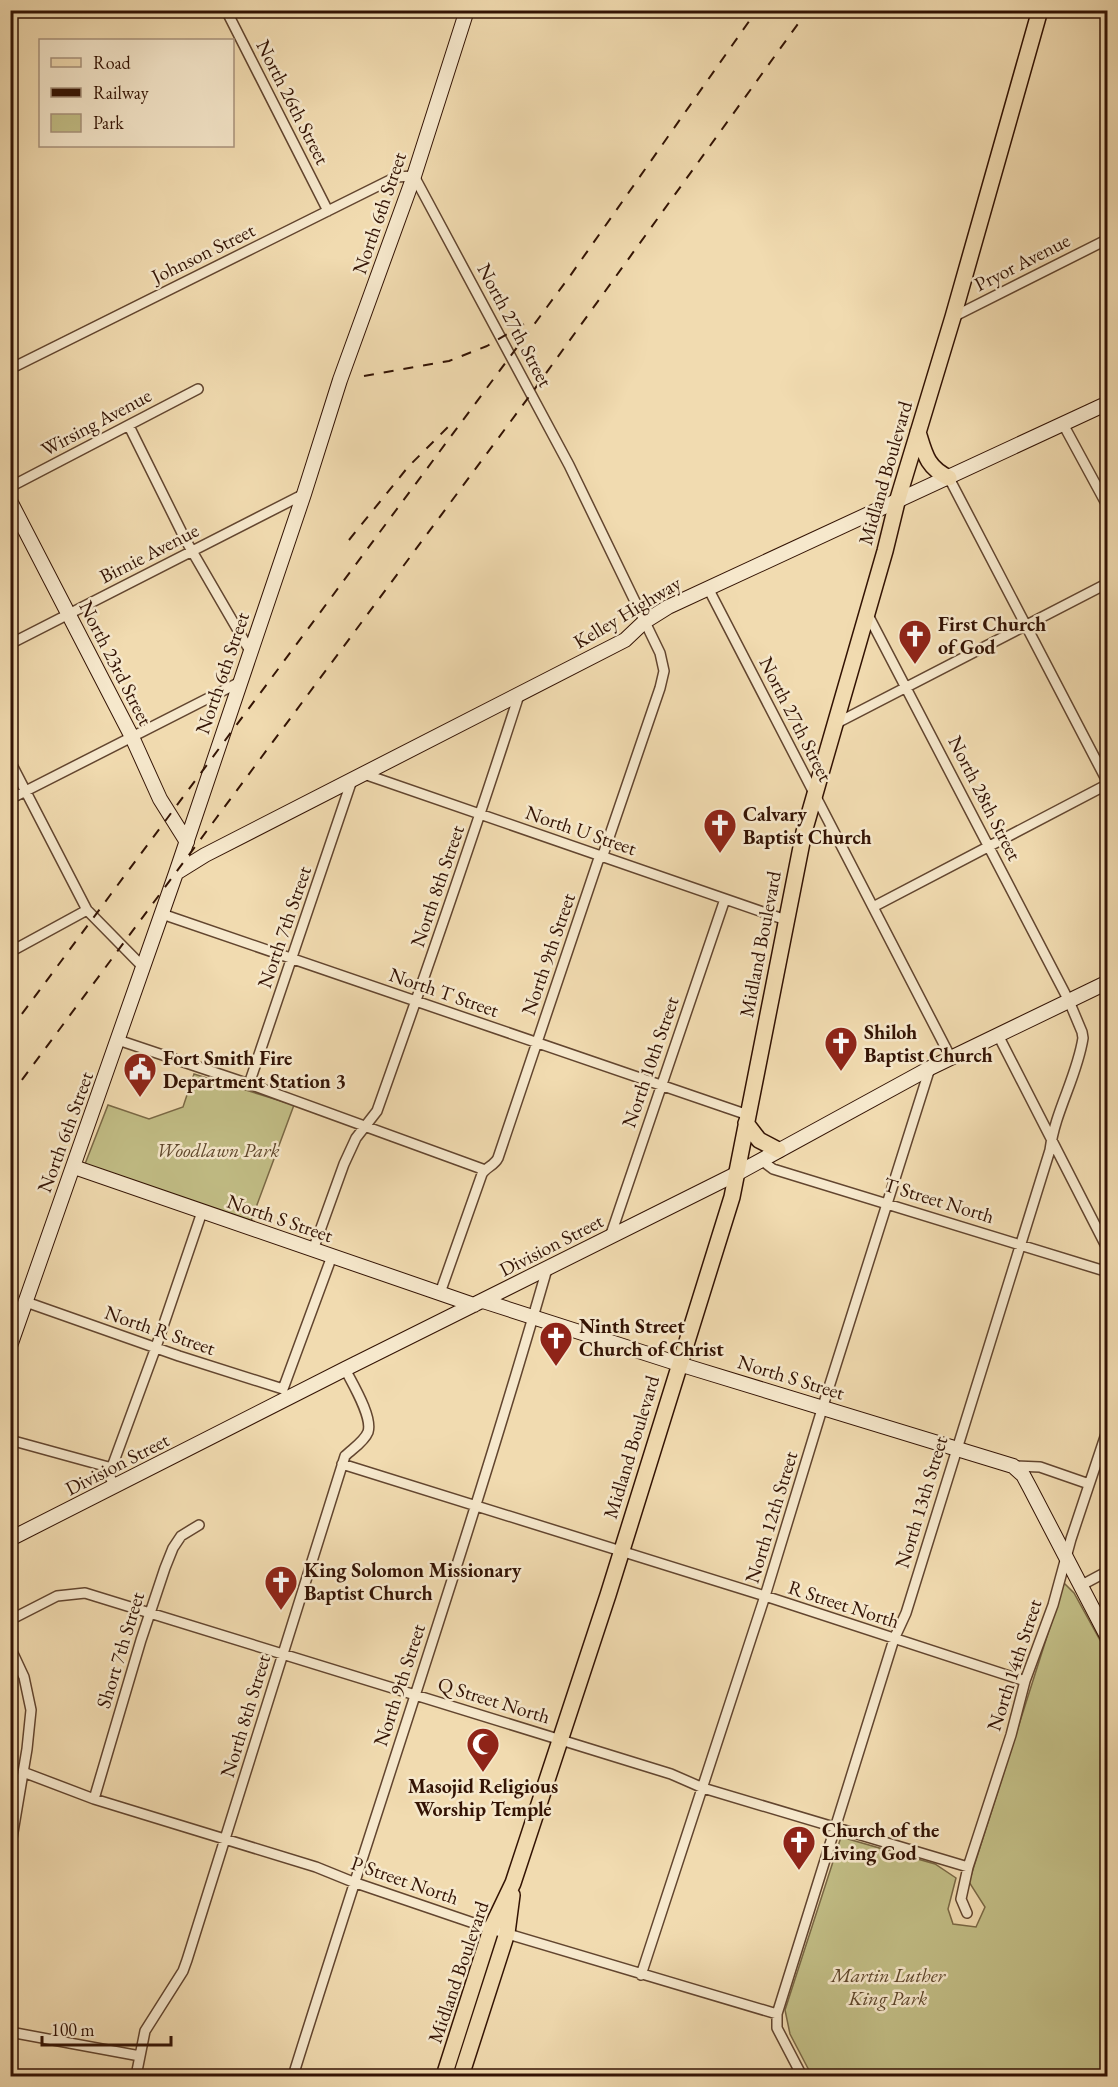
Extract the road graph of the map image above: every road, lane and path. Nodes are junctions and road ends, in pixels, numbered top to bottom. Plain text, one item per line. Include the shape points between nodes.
1 (226, 10) edge
2 (467, 10) edge
3 (1040, 10) edge
4 (414, 176) junction
5 (328, 211) junction
6 (1107, 239) edge
7 (953, 317) junction
8 (10, 369) edge
9 (198, 389) dead end
10 (1107, 403) edge
11 (1063, 424) junction
12 (129, 426) junction
13 (918, 432) junction
14 (949, 478) junction
15 (10, 487) edge
16 (304, 494) junction
17 (10, 501) edge
18 (897, 502) junction
19 (1107, 507) edge
20 (192, 551) junction
21 (1107, 583) edge
22 (708, 588) junction
23 (867, 612) junction
24 (69, 614) junction
25 (644, 622) junction
26 (1025, 625) junction
27 (10, 644) edge
28 (250, 651) junction
29 (240, 682) junction
30 (907, 688) junction
31 (519, 695) junction
32 (835, 724) junction
33 (132, 737) junction
34 (10, 761) edge
35 (358, 777) junction
36 (1107, 783) edge
37 (26, 791) junction
38 (814, 795) junction
39 (10, 799) edge
40 (480, 815) junction
41 (187, 842) junction
42 (989, 846) junction
43 (602, 856) junction
44 (176, 873) junction
45 (725, 899) junction
46 (873, 907) junction
47 (90, 914) junction
48 (162, 914) junction
49 (786, 920) junction
50 (10, 952) edge
51 (292, 959) junction
52 (144, 967) junction
53 (1107, 982) edge
54 (415, 1001) junction
55 (1069, 1001) junction
56 (998, 1035) junction
57 (118, 1040) junction
58 (537, 1043) junction
59 (951, 1058) junction
60 (930, 1068) junction
61 (249, 1084) junction
62 (661, 1086) junction
63 (747, 1119) junction
64 (364, 1127) junction
65 (1052, 1140) junction
66 (778, 1150) junction
67 (761, 1160) junction
68 (74, 1167) junction
69 (485, 1170) junction
70 (736, 1174) junction
71 (888, 1203) junction
72 (202, 1212) junction
73 (610, 1237) junction
74 (1021, 1245) junction
75 (313, 1250) junction
76 (1107, 1250) edge
77 (332, 1256) junction
78 (547, 1269) junction
79 (1107, 1272) edge
80 (440, 1293) junction
81 (26, 1302) junction
82 (479, 1303) junction
83 (533, 1316) junction
84 (10, 1346) edge
85 (156, 1347) junction
86 (679, 1364) junction
87 (345, 1369) junction
88 (286, 1394) junction
89 (823, 1406) junction
90 (1107, 1428) edge
91 (10, 1440) edge
92 (957, 1448) junction
93 (342, 1464) junction
94 (1013, 1466) junction
95 (112, 1468) junction
96 (1089, 1484) junction
97 (115, 1487) junction
98 (475, 1505) junction
99 (199, 1525) dead end
100 (10, 1539) edge
101 (620, 1551) junction
102 (1066, 1558) junction
103 (1107, 1571) edge
104 (1080, 1586) junction
105 (765, 1596) junction
106 (150, 1612) junction
107 (10, 1620) edge
108 (1107, 1638) edge
109 (894, 1639) junction
110 (10, 1647) edge
111 (283, 1654) junction
112 (1025, 1681) junction
113 (415, 1694) junction
114 (561, 1740) junction
115 (23, 1772) junction
116 (703, 1788) junction
117 (94, 1798) junction
118 (835, 1829) junction
119 (225, 1840) junction
120 (10, 1850) edge
121 (968, 1867) junction
122 (353, 1882) junction
123 (513, 1883) junction
124 (967, 1913) dead end
125 (491, 1929) junction
126 (507, 1933) junction
127 (641, 1975) junction
128 (777, 2014) junction
129 (10, 2032) edge
130 (140, 2056) junction
131 (136, 2076) edge
132 (293, 2076) edge
133 (444, 2076) edge
134 (461, 2076) edge
135 (802, 2076) edge

1 - 5 street, North 26th Street
2 - 4 street, North 6th Street
3 - 7 main road, Midland Boulevard
4 - 5 street, Johnson Street via 396,177
4 - 16 street, North 6th Street via 340,380
4 - 25 street, North 27th Street via 569,465
5 - 8 street, Johnson Street
6 - 7 street, Pryor Avenue
7 - 13 main road, Midland Boulevard
9 - 12 street, Wirsing Avenue
10 - 11 street, Kelley Highway
11 - 14 street, Kelley Highway
11 - 19 street
12 - 15 street, Wirsing Avenue
12 - 20 street
13 - 14 main road via 930,464
13 - 18 main road, Midland Boulevard
14 - 18 street, Kelley Highway
14 - 26 street
16 - 20 street, Birnie Avenue
16 - 28 street, North 6th Street
17 - 24 street, North 23rd Street
18 - 22 street, Kelley Highway
18 - 23 main road, Midland Boulevard
20 - 24 street, Birnie Avenue
20 - 28 street
21 - 26 street
22 - 25 street, Kelley Highway
22 - 38 street, North 27th Street
23 - 30 street, North 28th Street
23 - 32 main road, Midland Boulevard
24 - 27 street, Birnie Avenue
24 - 33 street, North 23rd Street
25 - 31 street, Kelley Highway via 625,640
25 - 43 street, North 9th Street via 663,662 664,676
26 - 30 street
26 - 36 street
28 - 29 street, North 6th Street
29 - 33 street
29 - 41 street, North 6th Street
30 - 32 street
30 - 42 street, North 28th Street
31 - 35 street, Kelley Highway
31 - 40 street, North 8th Street
32 - 38 main road, Midland Boulevard
33 - 37 street
33 - 41 street, North 23rd Street via 160,799
34 - 37 street
35 - 40 street, North U Street
35 - 44 street, Kelley Highway
35 - 51 street, North 7th Street
36 - 42 street
37 - 39 street
37 - 47 street
38 - 46 street, North 27th Street
38 - 49 main road, Midland Boulevard
40 - 43 street, North U Street
40 - 54 street, North 8th Street
41 - 44 street, North 6th Street
42 - 46 street
42 - 55 street, North 28th Street
43 - 45 street, North U Street
43 - 58 street, North 9th Street
44 - 48 street, North 6th Street
45 - 49 street, North U Street
45 - 62 street, North 10th Street
46 - 59 street, North 27th Street
47 - 50 street
47 - 52 street
48 - 51 street, North T Street
48 - 52 street, North 6th Street
49 - 63 main road, Midland Boulevard
51 - 54 street, North T Street
51 - 61 street, North 7th Street
52 - 57 street, North 6th Street
53 - 55 street, Division Street
54 - 58 street, North T Street
54 - 64 street, North 8th Street via 377,1111
55 - 56 street, Division Street
55 - 65 street, North 13th Street via 1083,1038
56 - 59 street, Division Street
56 - 65 street
57 - 61 street
57 - 68 street, North 6th Street
58 - 62 street, North T Street
58 - 69 street, North 9th Street via 498,1158
59 - 60 street, Division Street
60 - 66 street, Division Street
60 - 71 street, North 12th Street
61 - 64 street
62 - 63 street, North T Street
62 - 73 street, North 10th Street
63 - 66 main road via 756,1138
63 - 70 main road, Midland Boulevard
64 - 69 street
64 - 75 street, North 8th Street via 344,1164
65 - 74 street, North 13th Street
65 - 76 street
66 - 67 street, Division Street
67 - 70 street, Division Street
67 - 71 street, T Street North via 773,1169
68 - 72 street, North S Street
68 - 81 street, North 6th Street
69 - 80 street, North 9th Street
70 - 73 street, Division Street
70 - 86 main road, Midland Boulevard
71 - 74 street, T Street North
71 - 89 street, North 12th Street
72 - 75 street, North S Street
72 - 85 street
73 - 78 street, Division Street
74 - 79 street, T Street North
74 - 92 street, North 13th Street
75 - 77 street, North S Street
77 - 80 street, North S Street
77 - 88 street
78 - 82 street, Division Street
78 - 83 street, North 9th Street
80 - 82 street, North S Street
81 - 84 street, North 6th Street
81 - 85 street, North R Street
82 - 83 street, North S Street
82 - 87 street, Division Street
83 - 86 street, North S Street
83 - 98 street, North 9th Street
85 - 88 street, North R Street
85 - 95 street
86 - 89 street, North S Street
86 - 101 main road, Midland Boulevard
87 - 88 street, Division Street
87 - 93 street, North 8th Street via 369,1429
88 - 97 street, Division Street
89 - 92 street, North S Street
89 - 105 street, North 12th Street
90 - 96 street, North 14th Street
91 - 95 street
92 - 94 street, North S Street
92 - 109 street, North 13th Street via 906,1613
93 - 98 street, R Street North
93 - 111 street, North 8th Street
94 - 96 street, North S Street via 1040,1467
94 - 102 street via 1023,1475
95 - 97 street via 109,1475
96 - 102 street, North 14th Street
97 - 100 street, Division Street
98 - 101 street, R Street North
98 - 113 street, North 9th Street
99 - 106 street, Short 7th Street via 181,1536 173,1548
101 - 105 street, R Street North
101 - 114 main road, Midland Boulevard
102 - 104 street
102 - 112 street, North 14th Street
103 - 104 street
104 - 108 street
105 - 109 street, R Street North
105 - 116 street, North 12th Street
106 - 107 street, Q Street North via 80,1592 57,1596
106 - 111 street, Q Street North
106 - 117 street, Short 7th Street
109 - 112 street, R Street North
109 - 118 street, North 13th Street
110 - 115 street via 30,1702
111 - 113 street, Q Street North
111 - 119 street, North 8th Street
112 - 121 street, North 14th Street
113 - 114 street, Q Street North
113 - 122 street, North 9th Street
114 - 116 street, Q Street North
114 - 123 main road, Midland Boulevard
115 - 117 street, P Street North
115 - 120 street
116 - 118 street, Q Street North
116 - 127 street, North 12th Street
117 - 119 street, P Street North
118 - 121 street, Q Street North
118 - 128 street, North 13th Street
119 - 122 street, P Street North
119 - 130 street, North 8th Street via 183,1971 144,2031
121 - 124 street, North 14th Street via 960,1899
122 - 125 street, P Street North
122 - 132 street, North 9th Street
123 - 125 main road, Midland Boulevard
123 - 126 main road, Midland Boulevard
125 - 126 street, P Street North
125 - 133 main road, Midland Boulevard
126 - 127 street, P Street North
126 - 134 main road, Midland Boulevard
127 - 128 street, P Street North
128 - 135 street via 777,2028
129 - 130 street
130 - 131 street, North 8th Street

